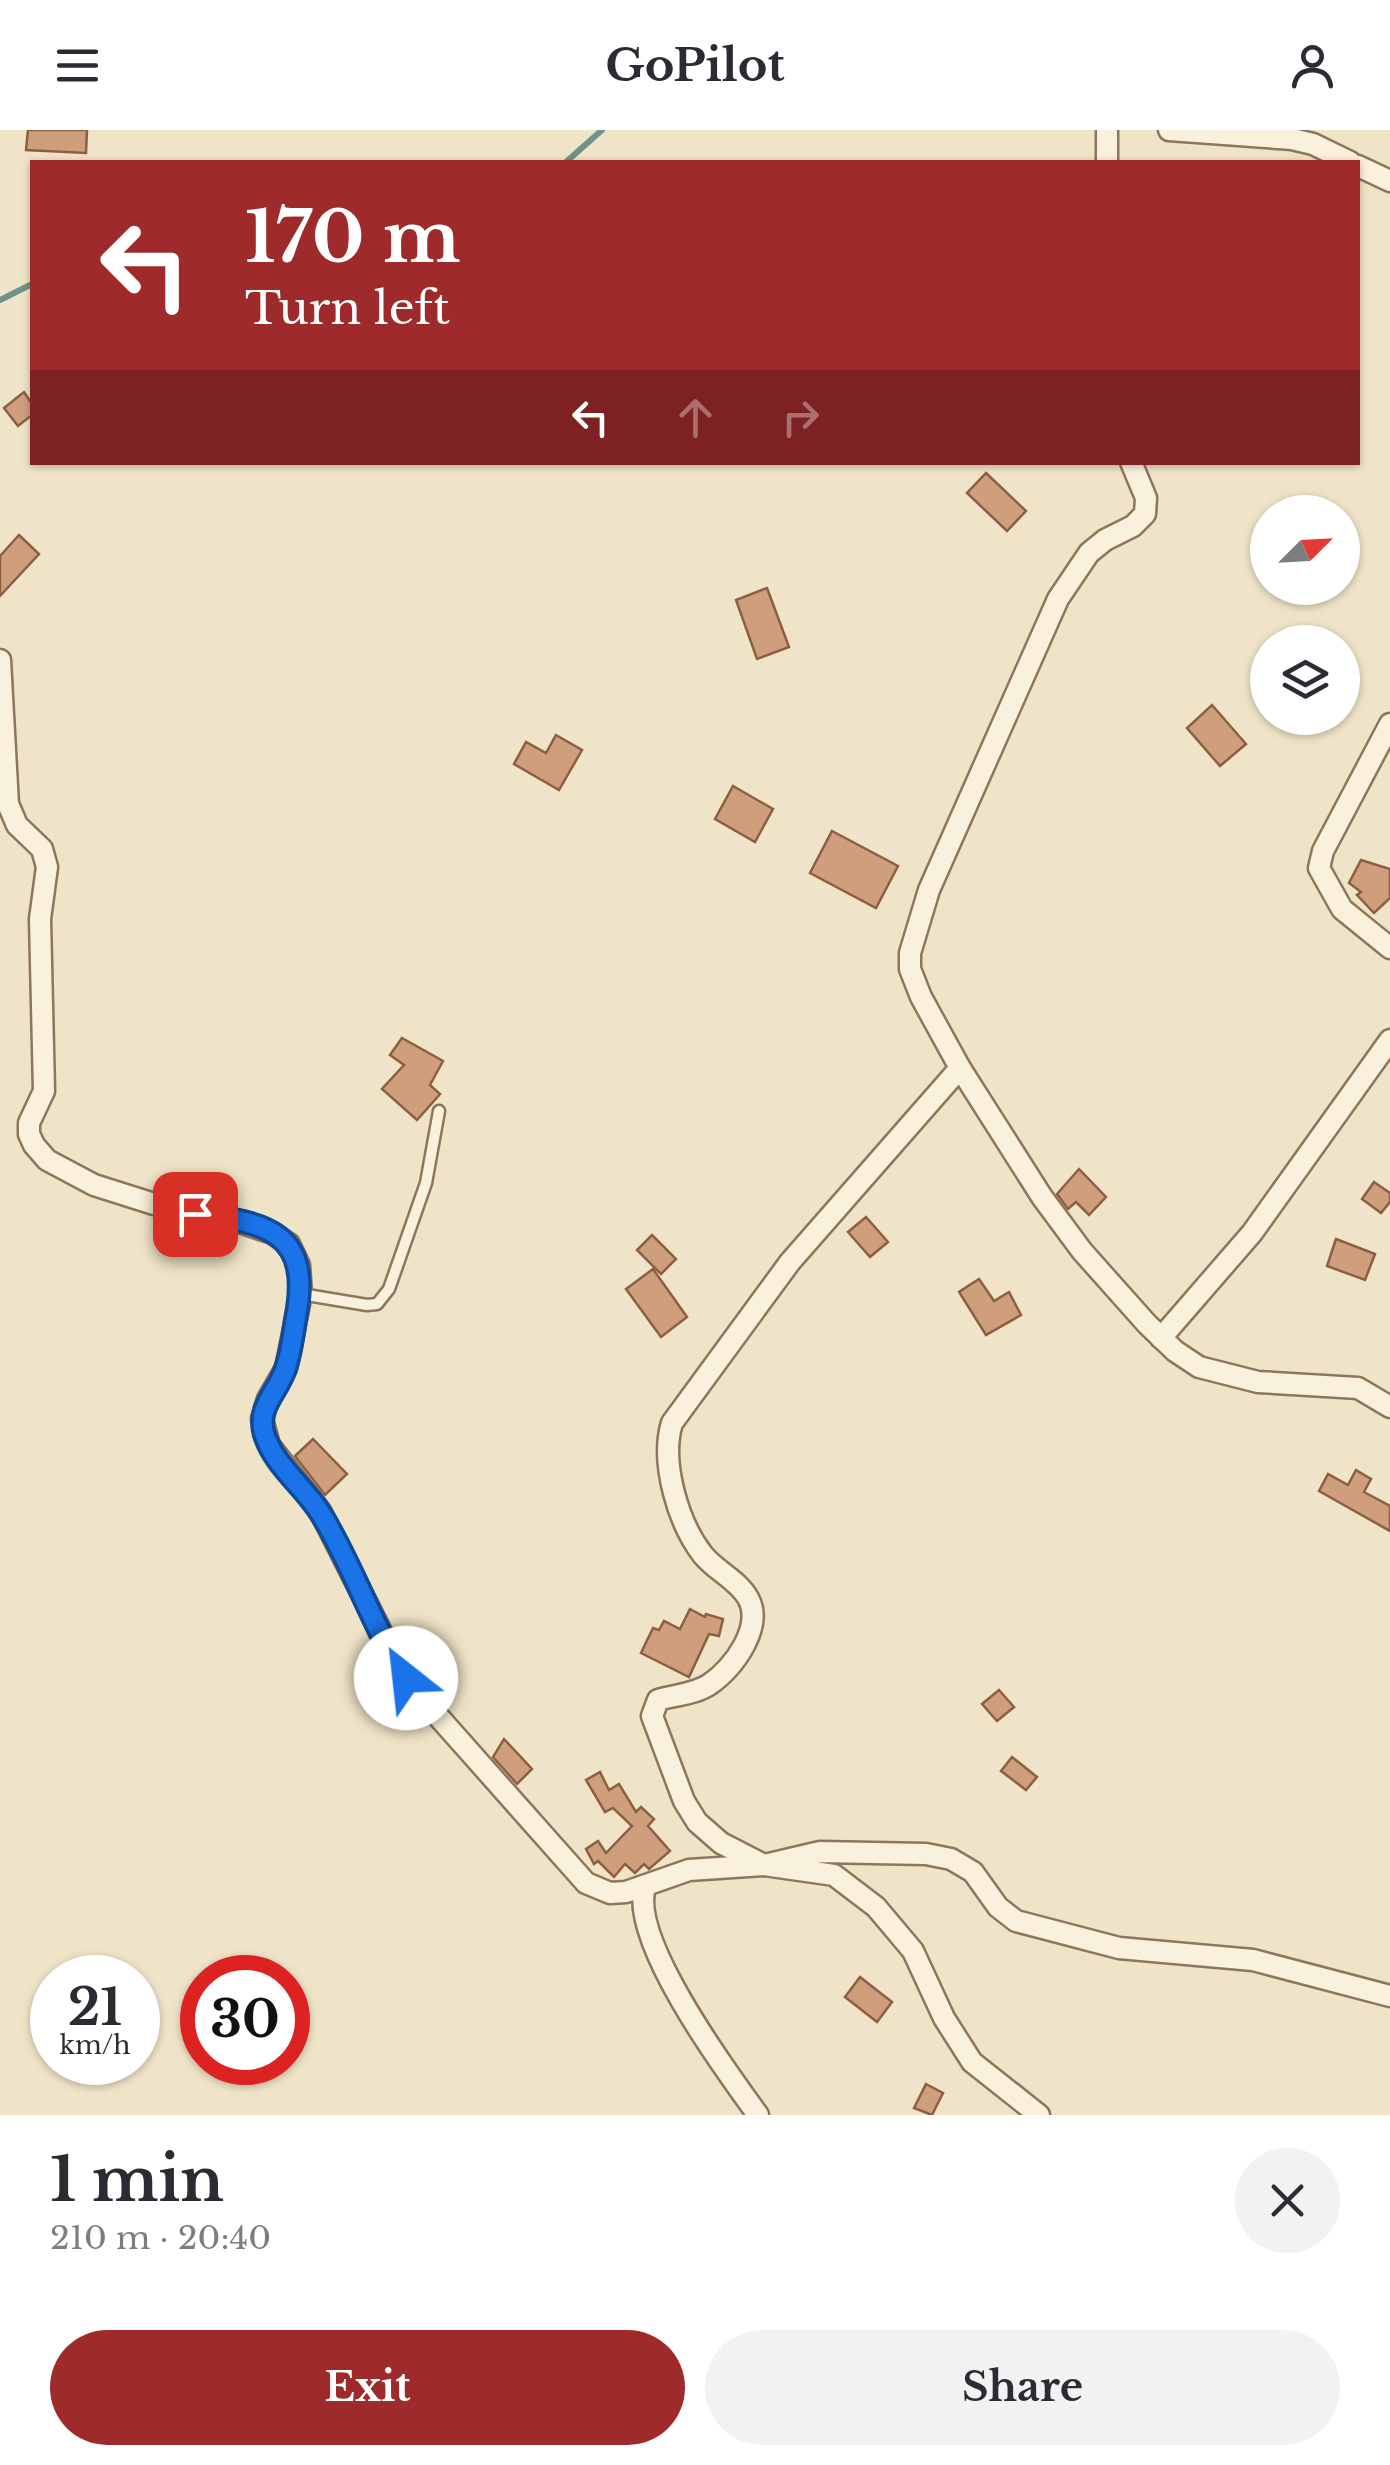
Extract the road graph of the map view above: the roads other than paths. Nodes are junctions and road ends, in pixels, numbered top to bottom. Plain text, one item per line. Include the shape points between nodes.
1 (1106, 130) edge
2 (1170, 130) edge
3 (1106, 160) edge
4 (1346, 160) edge
5 (1360, 167) edge
6 (1390, 181) edge
7 (1132, 465) edge
8 (0, 660) edge
9 (1390, 724) edge
10 (1390, 948) edge
11 (1390, 1040) edge
12 (960, 1068) junction
13 (439, 1111) dead end
14 (300, 1294) junction
15 (1161, 1338) junction
16 (1390, 1407) edge
17 (764, 1865) junction
18 (645, 1886) junction
19 (1390, 1996) edge
20 (758, 2115) edge
21 (1038, 2115) edge

1 - 3 street
2 - 4 street via 1292,139
5 - 6 street
7 - 12 street via 1145,514 1097,545 1058,599 912,939 914,982
8 - 14 street via 8,804 42,849 47,867 40,919 44,1091 29,1134 47,1160 94,1184 283,1239 300,1265
9 - 10 street via 1318,868 1342,909
11 - 15 street via 1252,1233
12 - 15 street via 1062,1224
12 - 17 street via 790,1262 684,1402 669,1434 668,1456 686,1524 704,1556 746,1594 753,1618 744,1644 721,1673 703,1688 658,1700 654,1725 697,1822
13 - 14 lane via 426,1182 383,1298 366,1305
14 - 18 street via 286,1368 262,1419 274,1455 320,1511 419,1696 586,1883 610,1893
15 - 16 street via 1199,1367 1230,1378 1358,1388
17 - 18 street via 689,1870
17 - 19 street via 839,1850 951,1859 973,1872 1016,1920 1120,1948 1254,1960
17 - 21 street via 834,1876 876,1907 912,1951 972,2062
18 - 20 street via 646,1918 670,1978

